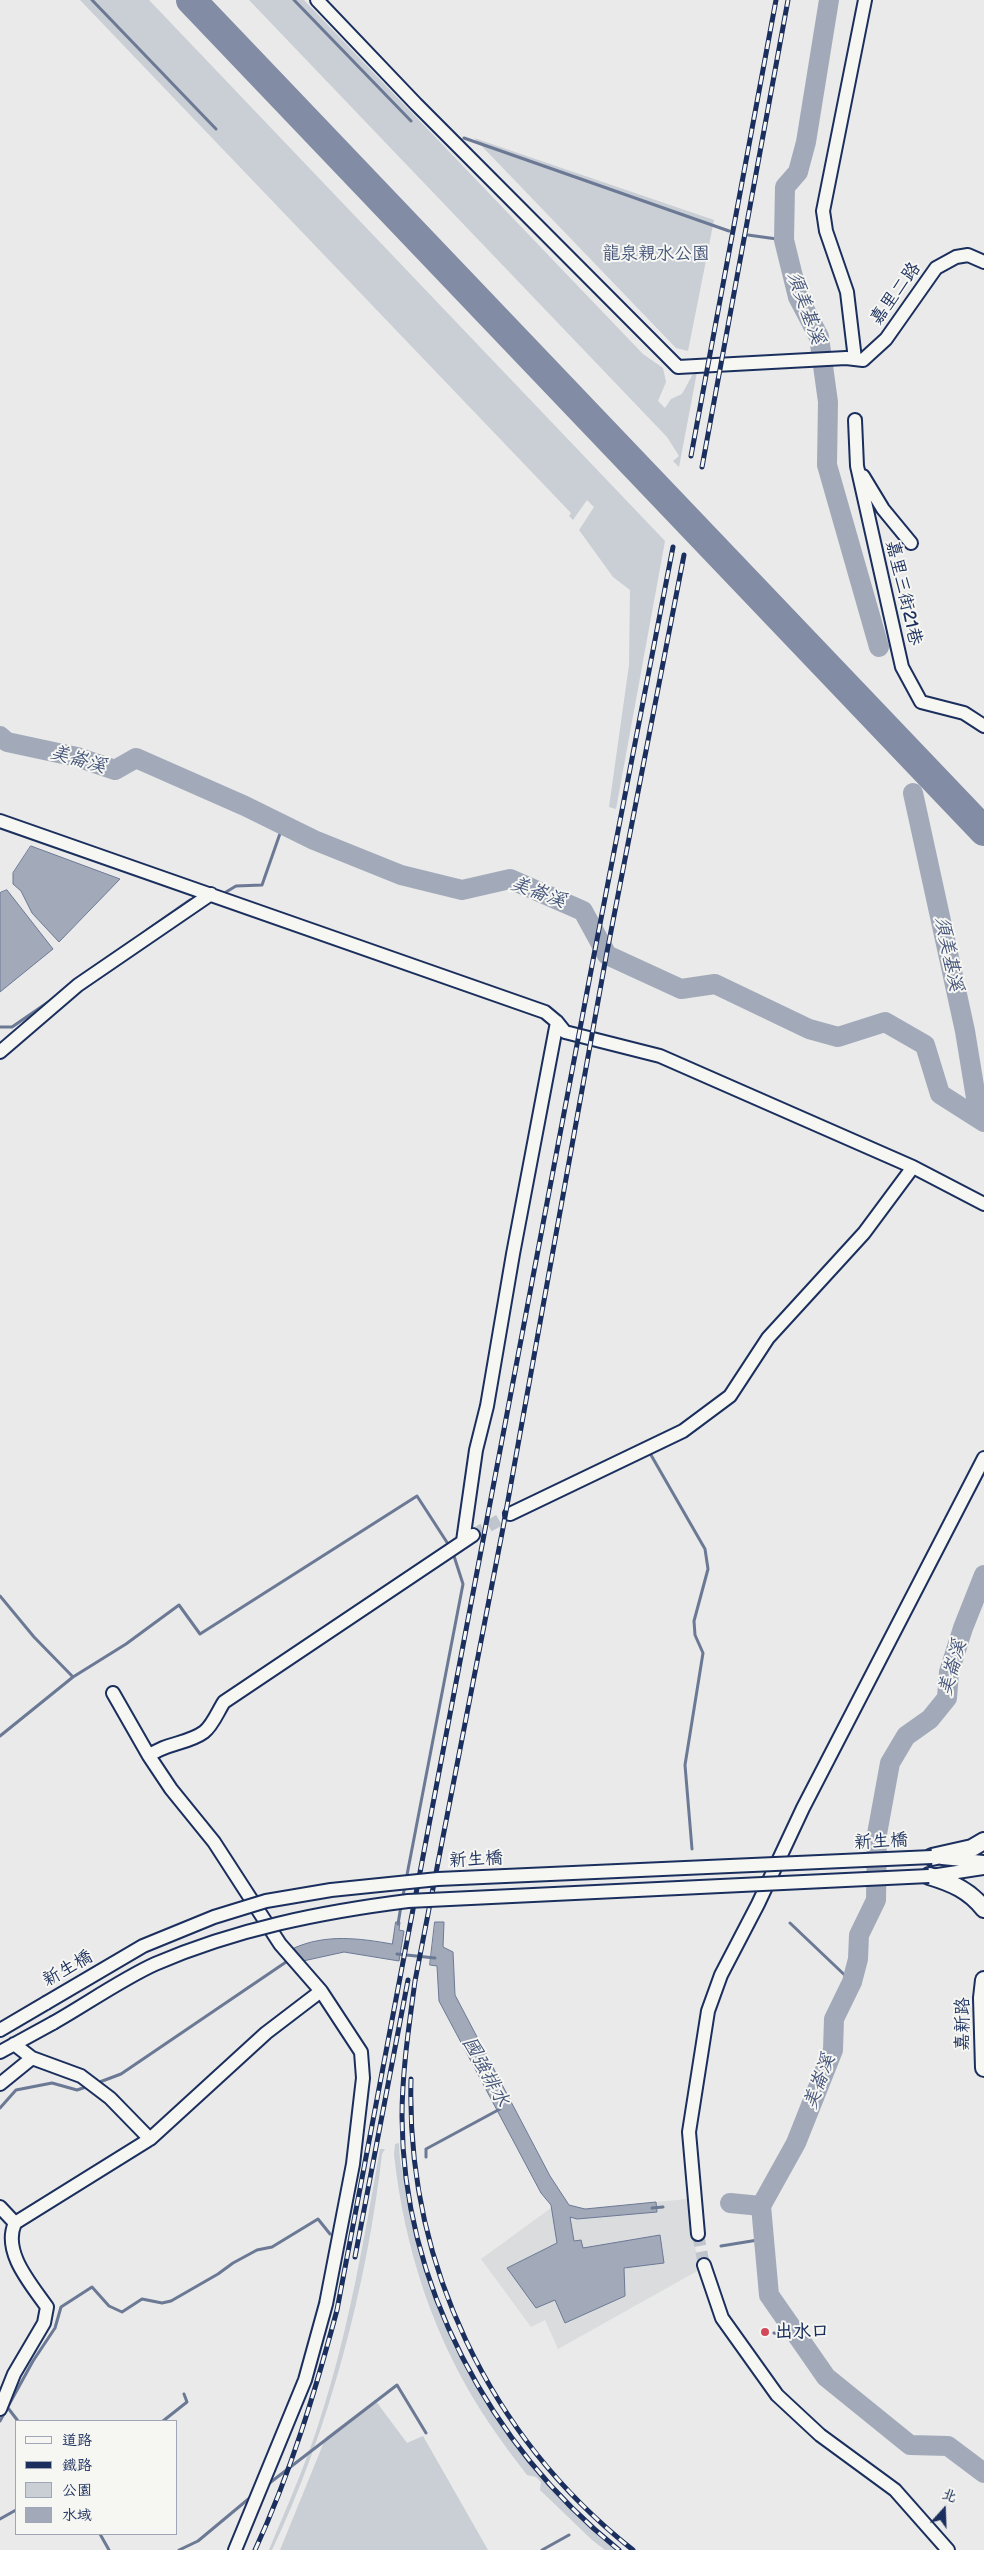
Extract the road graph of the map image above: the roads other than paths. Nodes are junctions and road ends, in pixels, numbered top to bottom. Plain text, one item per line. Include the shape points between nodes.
1 (316, 0) edge
2 (864, 0) edge
3 (984, 262) edge
4 (855, 359) junction
5 (855, 420) dead end
6 (857, 466) junction
7 (911, 543) dead end
8 (984, 726) edge
9 (0, 821) edge
10 (211, 894) junction
11 (557, 1022) junction
12 (0, 1052) edge
13 (913, 1167) junction
14 (984, 1204) edge
15 (984, 1458) edge
16 (510, 1514) tunnel mouth
17 (112, 1694) dead end
18 (149, 1756) junction
19 (984, 1841) edge
20 (932, 1857) junction
21 (984, 1862) edge
22 (984, 1868) edge
23 (929, 1876) junction
24 (984, 1910) edge
25 (984, 1980) edge
26 (321, 1991) junction
27 (0, 2030) edge
28 (14, 2044) junction
29 (0, 2052) edge
30 (32, 2058) junction
31 (984, 2068) edge
32 (0, 2084) edge
33 (150, 2139) junction
34 (0, 2207) edge
35 (15, 2223) junction
36 (698, 2234) tunnel mouth
37 (704, 2265) tunnel mouth
38 (0, 2409) edge
39 (235, 2550) edge
40 (948, 2550) edge

1 - 4 street, 嘉里二路 via 678,367
2 - 4 street via 823,211 826,231 847,292
3 - 4 street, 嘉里二路 via 968,255 956,257 936,268 886,339 864,360
5 - 6 street, 嘉里三街21巷
6 - 7 street via 883,509
6 - 8 street, 嘉里三街21巷 via 902,667 921,702 964,713
9 - 10 street
10 - 11 street via 545,1012
10 - 12 street via 78,985
11 - 13 street via 565,1032 660,1056
11 - 18 street via 460,1544 224,1702 202,1734 158,1749
13 - 14 street
13 - 16 street via 864,1233 768,1338 730,1396 683,1431
15 - 36 street via 803,1808 721,1975 711,2002 689,2132
17 - 18 street
18 - 26 street via 170,1789 214,1842 280,1944
19 - 20 main road via 972,1848
20 - 21 street, 新生橋
20 - 27 street, 新生橋, bridge via 438,1879 266,1900 144,1946
22 - 23 street, 新生橋
23 - 24 main road via 970,1893
23 - 28 street, 新生橋, bridge via 408,1901 338,1910 238,1933 154,1965
25 - 31 main road, 嘉新路
26 - 33 street via 266,2033
26 - 39 street via 361,2052 363,2078 353,2164 326,2304 306,2380
28 - 29 street, 新生橋
28 - 30 street
30 - 32 street
30 - 33 street via 81,2076 110,2098
33 - 35 street
34 - 35 street
35 - 38 street via 11,2246 25,2276 47,2307 44,2323 14,2374
37 - 40 street via 722,2318 777,2395 820,2435 895,2490

